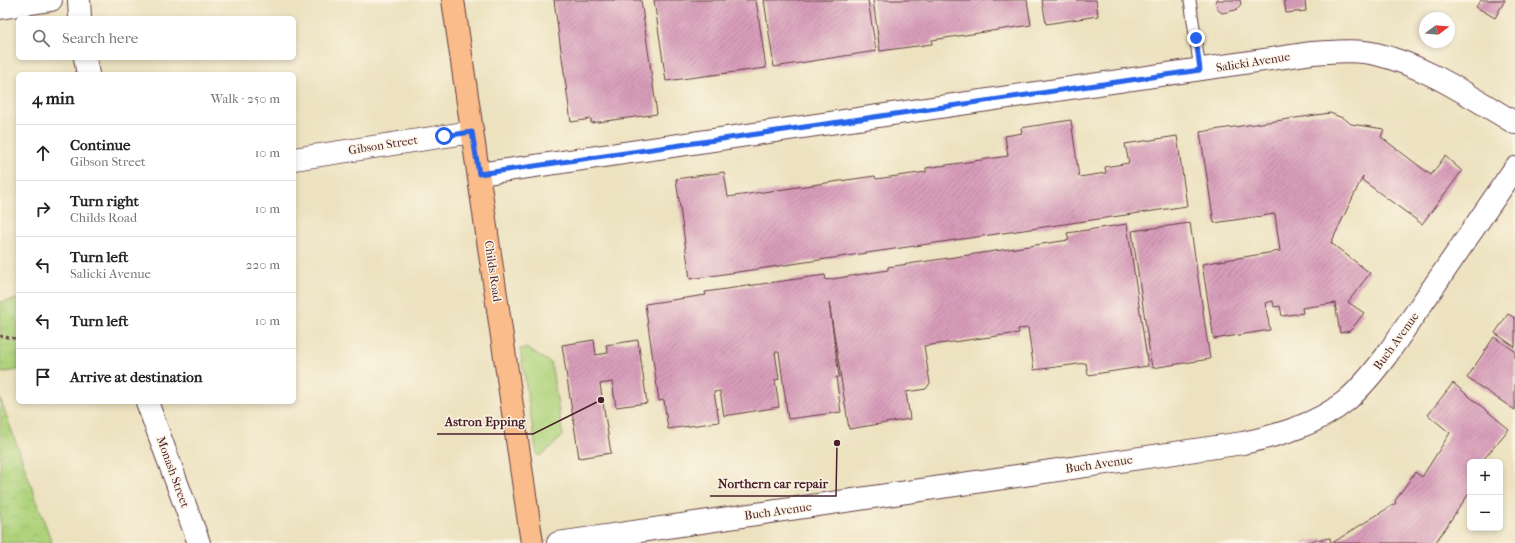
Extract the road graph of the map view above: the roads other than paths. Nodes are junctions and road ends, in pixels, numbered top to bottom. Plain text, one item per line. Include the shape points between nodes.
1 (51, 0) edge
2 (79, 0) edge
3 (452, 0) edge
4 (1190, 0) edge
5 (0, 8) edge
6 (80, 16) edge
7 (86, 60) edge
8 (1200, 70) junction
9 (88, 72) edge
10 (1515, 122) edge
11 (472, 132) junction
12 (296, 159) edge
13 (1515, 168) edge
14 (479, 174) junction
15 (148, 404) edge
16 (199, 543) edge
17 (532, 543) edge
18 (558, 543) edge

1 - 5 street
2 - 6 street
3 - 11 main road, Childs Road
4 - 8 lane
7 - 9 street
8 - 10 street, Salicki Avenue via 1312,53 1343,51 1375,54 1432,75
8 - 14 street, Salicki Avenue
11 - 12 street, Gibson Street
11 - 14 main road, Childs Road
13 - 18 street, Buch Avenue via 1365,383 1347,400 1296,429 1243,443
14 - 17 main road, Childs Road
15 - 16 street, Monash Street

